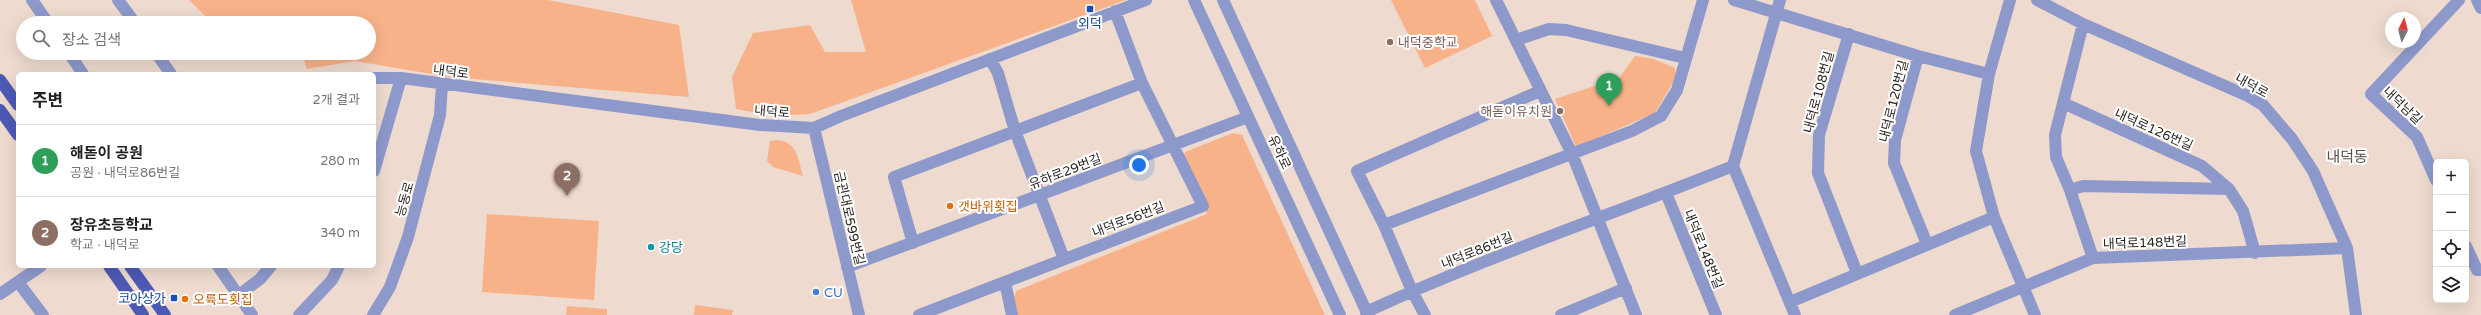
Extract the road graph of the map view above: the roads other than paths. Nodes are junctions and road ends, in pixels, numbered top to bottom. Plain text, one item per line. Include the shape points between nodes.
1 (32, 0) edge
2 (118, 0) edge
3 (1146, 0) edge
4 (1194, 0) edge
5 (1223, 0) edge
6 (1496, 0) edge
7 (1703, 0) edge
8 (1734, 0) edge
9 (1780, 0) edge
10 (2010, 0) edge
11 (2037, 0) edge
12 (2459, 0) edge
13 (2477, 0) edge
14 (2481, 8) edge
15 (1115, 12) junction
16 (1777, 14) junction
17 (43, 16) edge
18 (130, 16) edge
19 (2083, 24) junction
20 (1849, 34) junction
21 (1516, 40) junction
22 (1918, 56) junction
23 (1685, 58) junction
24 (990, 59) junction
25 (74, 60) edge
26 (161, 60) edge
27 (82, 72) edge
28 (170, 72) edge
29 (1989, 74) junction
30 (376, 78) edge
31 (400, 78) junction
32 (0, 80) edge
33 (1142, 83) junction
34 (442, 84) junction
35 (1540, 91) junction
36 (16, 102) edge
37 (2063, 103) junction
38 (0, 110) edge
39 (1248, 117) junction
40 (814, 128) junction
41 (1016, 131) junction
42 (16, 133) edge
43 (379, 136) edge
44 (1173, 145) junction
45 (1572, 154) junction
46 (376, 157) edge
47 (1733, 166) junction
48 (2433, 174) edge
49 (2229, 189) junction
50 (2070, 190) junction
51 (1666, 193) junction
52 (1040, 196) junction
53 (1598, 216) junction
54 (1994, 217) junction
55 (1384, 225) junction
56 (913, 243) junction
57 (1927, 244) junction
58 (2347, 248) junction
59 (2255, 253) junction
60 (2469, 253) edge
61 (2093, 258) junction
62 (1064, 259) junction
63 (847, 267) junction
64 (38, 268) edge
65 (110, 268) edge
66 (131, 268) edge
67 (219, 268) edge
68 (268, 268) edge
69 (337, 268) edge
70 (2481, 270) edge
71 (1857, 273) junction
72 (18, 282) junction
73 (1005, 282) junction
74 (1626, 288) junction
75 (2024, 288) junction
76 (1412, 291) junction
77 (0, 294) edge
78 (239, 295) junction
79 (1790, 302) junction
80 (936, 312) edge
81 (1367, 313) edge
82 (43, 315) edge
83 (143, 315) edge
84 (165, 315) edge
85 (252, 315) edge
86 (299, 315) edge
87 (373, 315) edge
88 (859, 315) edge
89 (919, 315) edge
90 (1012, 315) edge
91 (1340, 315) edge
92 (1425, 315) edge
93 (1561, 315) edge
94 (1636, 315) edge
95 (1716, 315) edge
96 (1795, 315) edge
97 (1955, 315) edge
98 (2035, 315) edge
99 (2356, 315) edge

1 - 17 street
2 - 18 street
3 - 15 street, 내덕로
4 - 39 street, 유하로
5 - 81 street, 유하로
6 - 21 street
7 - 23 street
8 - 16 street
9 - 16 street
10 - 29 street
11 - 19 street, 내덕로
12 - 48 street, 내덕남길 via 2371,94 2416,137
13 - 14 street
15 - 24 street, 내덕로
15 - 33 street
16 - 20 street
16 - 47 street
19 - 37 street
19 - 58 street, 내덕로 via 2248,96 2263,105 2292,139 2313,171
20 - 22 street
20 - 71 street, 내덕로108번길 via 1819,134 1818,173
21 - 23 street via 1549,29 1566,30
21 - 35 street
22 - 29 street, 내덕로120번길
22 - 57 street, 내덕로120번길 via 1895,140 1894,163
23 - 45 street via 1677,90 1661,116 1632,131
24 - 40 street, 내덕로
24 - 41 street via 998,73
25 - 27 street
26 - 28 street
29 - 54 street via 1976,151
30 - 31 street, 내덕로
31 - 34 street, 내덕로
31 - 43 street
32 - 36 main road
33 - 41 street
33 - 44 street
34 - 40 street, 내덕로 via 760,124
34 - 87 street, 능동로 via 440,115 408,237 390,287
35 - 45 street
35 - 55 street via 1357,171
37 - 49 street, 내덕로126번길 via 2202,166
37 - 50 street via 2055,135 2056,158
38 - 42 main road
39 - 44 street, 유하로29번길
39 - 91 street, 유하로
40 - 63 street, 금관대로599번길
41 - 52 street
41 - 56 street via 894,177
43 - 46 street
44 - 52 street, 유하로29번길
44 - 62 street, 내덕로56번길 via 1203,206
45 - 53 street
45 - 55 street
47 - 51 street, 내덕로86번길
47 - 79 street
49 - 50 street via 2083,186
49 - 59 street, 내덕로126번길 via 2243,211
50 - 61 street
51 - 53 street, 내덕로86번길
51 - 95 street, 내덕로148번길
52 - 56 street, 유하로29번길
52 - 62 street
53 - 74 street
53 - 76 street, 내덕로86번길
54 - 57 street
54 - 75 street
55 - 76 street
56 - 63 street, 유하로29번길
57 - 71 street
58 - 59 street, 내덕로148번길
58 - 99 street, 내덕로
59 - 61 street, 내덕로148번길
60 - 70 street via 2477,270
61 - 75 street, 내덕로148번길
62 - 73 street, 내덕로56번길
63 - 88 street, 금관대로599번길
64 - 72 street
65 - 83 main road
66 - 84 main road
67 - 78 street
68 - 78 street via 260,279
69 - 86 street via 332,280
71 - 79 street
72 - 77 street
72 - 82 street
73 - 80 street
73 - 90 street
74 - 93 street
74 - 94 street
75 - 97 street, 내덕로148번길
75 - 98 street
76 - 81 street, 내덕로86번길
76 - 92 street
78 - 85 street
79 - 96 street
80 - 89 street

